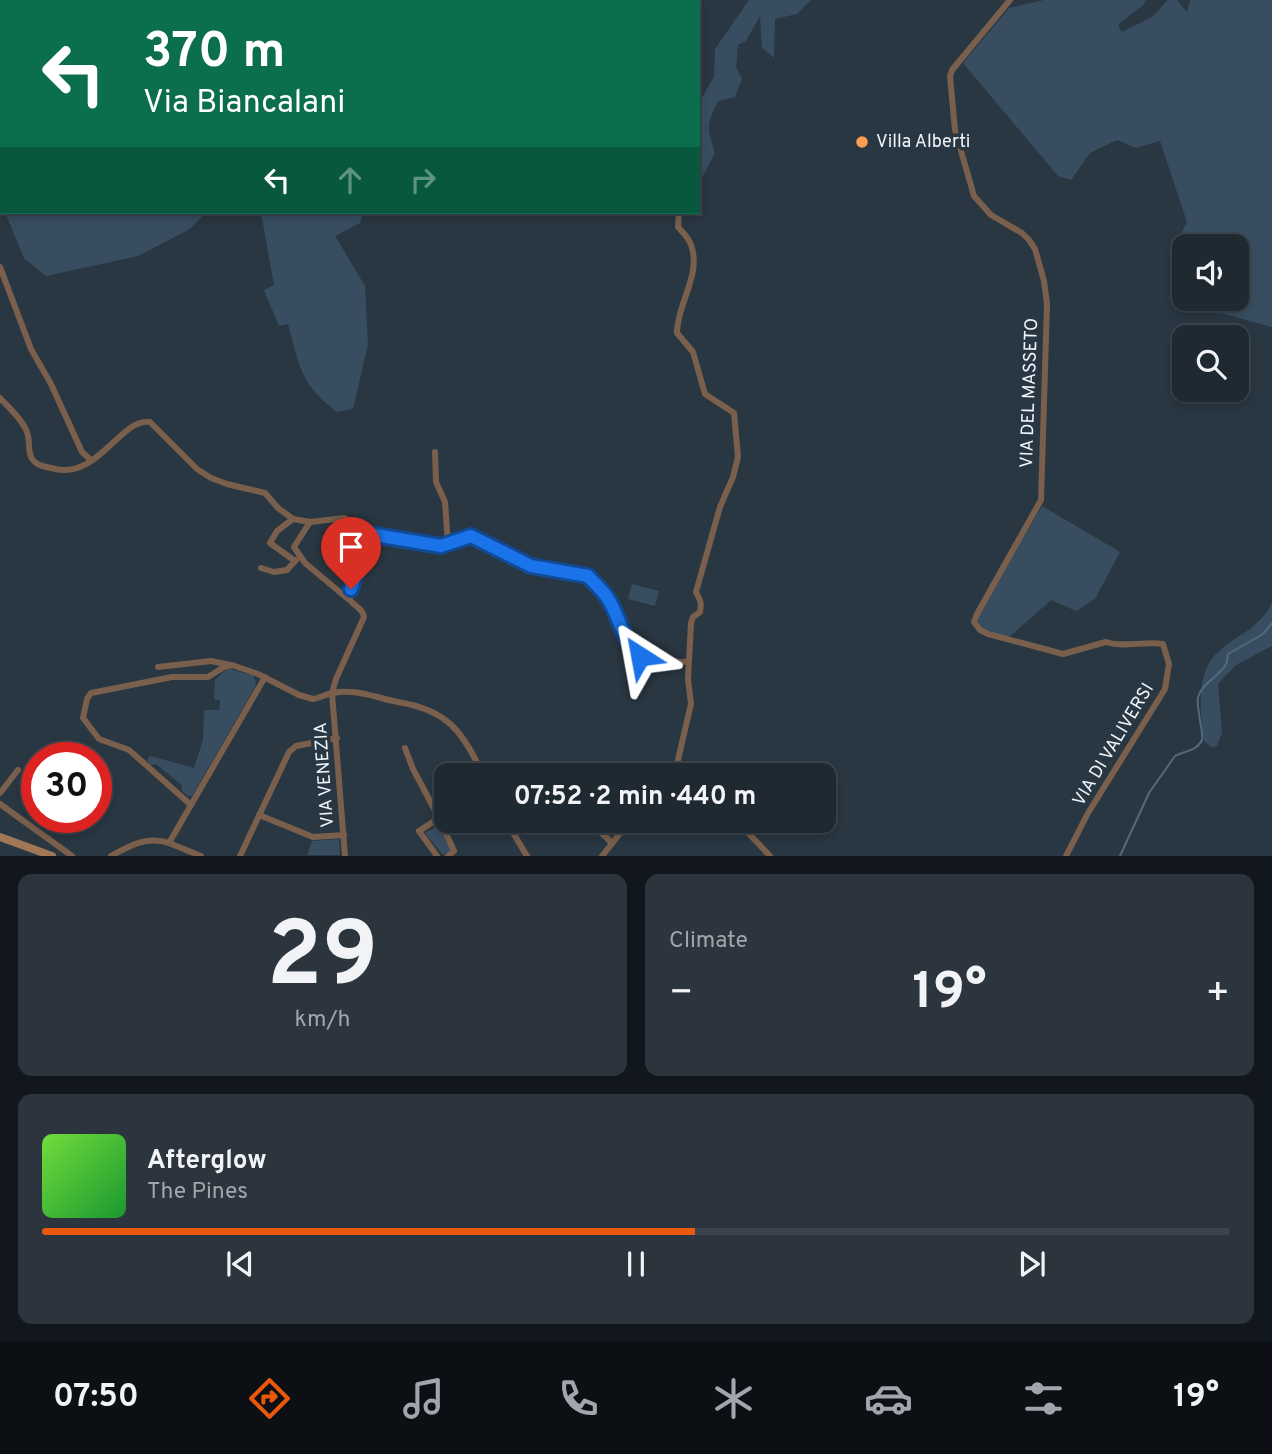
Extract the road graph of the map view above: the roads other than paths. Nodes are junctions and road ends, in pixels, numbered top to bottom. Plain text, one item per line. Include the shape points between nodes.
1 (1010, 0) edge
2 (679, 214) edge
3 (0, 267) edge
4 (0, 398) edge
5 (435, 452) dead end
6 (91, 460) junction
7 (293, 519) junction
8 (310, 522) junction
9 (369, 534) junction
10 (449, 544) junction
11 (298, 559) junction
12 (261, 568) dead end
13 (348, 599) junction
14 (1165, 645) joint
15 (688, 662) junction
16 (232, 665) junction
17 (158, 667) dead end
18 (265, 677) junction
19 (332, 693) junction
20 (337, 738) junction
21 (405, 748) dead end
22 (476, 763) edge
23 (677, 763) edge
24 (18, 770) dead end
25 (0, 793) edge
26 (0, 804) edge
27 (191, 805) junction
28 (434, 809) edge
29 (259, 815) junction
30 (434, 821) edge
31 (446, 833) edge
32 (513, 833) edge
33 (602, 833) edge
34 (621, 833) edge
35 (748, 833) edge
36 (344, 835) junction
37 (0, 836) edge
38 (169, 843) junction
39 (612, 843) junction
40 (187, 853) edge
41 (52, 856) edge
42 (72, 856) edge
43 (111, 856) edge
44 (201, 856) edge
45 (240, 856) edge
46 (345, 856) edge
47 (437, 856) edge
48 (448, 856) edge
49 (527, 856) edge
50 (602, 856) edge
51 (770, 856) edge
52 (1066, 856) edge

1 - 14 street, VIA DEL MASSETO via 950,76 955,130 974,196 991,215 1029,240 1044,281 1041,500 974,622 988,634 1063,654 1106,642 1114,646
2 - 15 street via 678,227 689,240 693,258 677,333 695,355 703,391 734,413 738,454 701,571 696,592 700,612 691,624
3 - 6 street via 31,349 82,452
4 - 6 street via 27,431 34,462 68,471
5 - 10 street via 436,482 445,502
6 - 7 street via 135,425 150,422 197,469 227,484 265,494
7 - 8 street
7 - 11 street via 270,543
8 - 9 street via 345,518
8 - 11 street via 294,547
9 - 10 street
9 - 13 street
10 - 15 street via 471,536 531,566 588,575 606,595 640,656
11 - 12 street via 287,570
11 - 13 street
13 - 19 street via 364,617
14 - 52 street, VIA DI VALIVERSI via 1169,669 1165,689
15 - 23 street via 691,704
16 - 17 street via 211,661
16 - 18 street
16 - 27 street via 208,677 172,677 94,691 87,699 83,718 99,739 130,751
18 - 19 street via 313,699
18 - 27 street
19 - 20 street, VIA VENEZIA
19 - 22 street via 363,694 432,710 448,721
20 - 29 street via 296,746 289,752
20 - 36 street, VIA VENEZIA
21 - 28 street
24 - 25 street
26 - 42 street
27 - 38 street
29 - 36 street via 313,837
29 - 45 street
30 - 47 street via 419,831
31 - 48 street via 454,851
32 - 49 street
33 - 39 street
34 - 39 street
35 - 51 street
36 - 46 street, VIA VENEZIA
37 - 41 main road
38 - 40 street
38 - 43 street via 143,841
39 - 50 street
40 - 44 street

